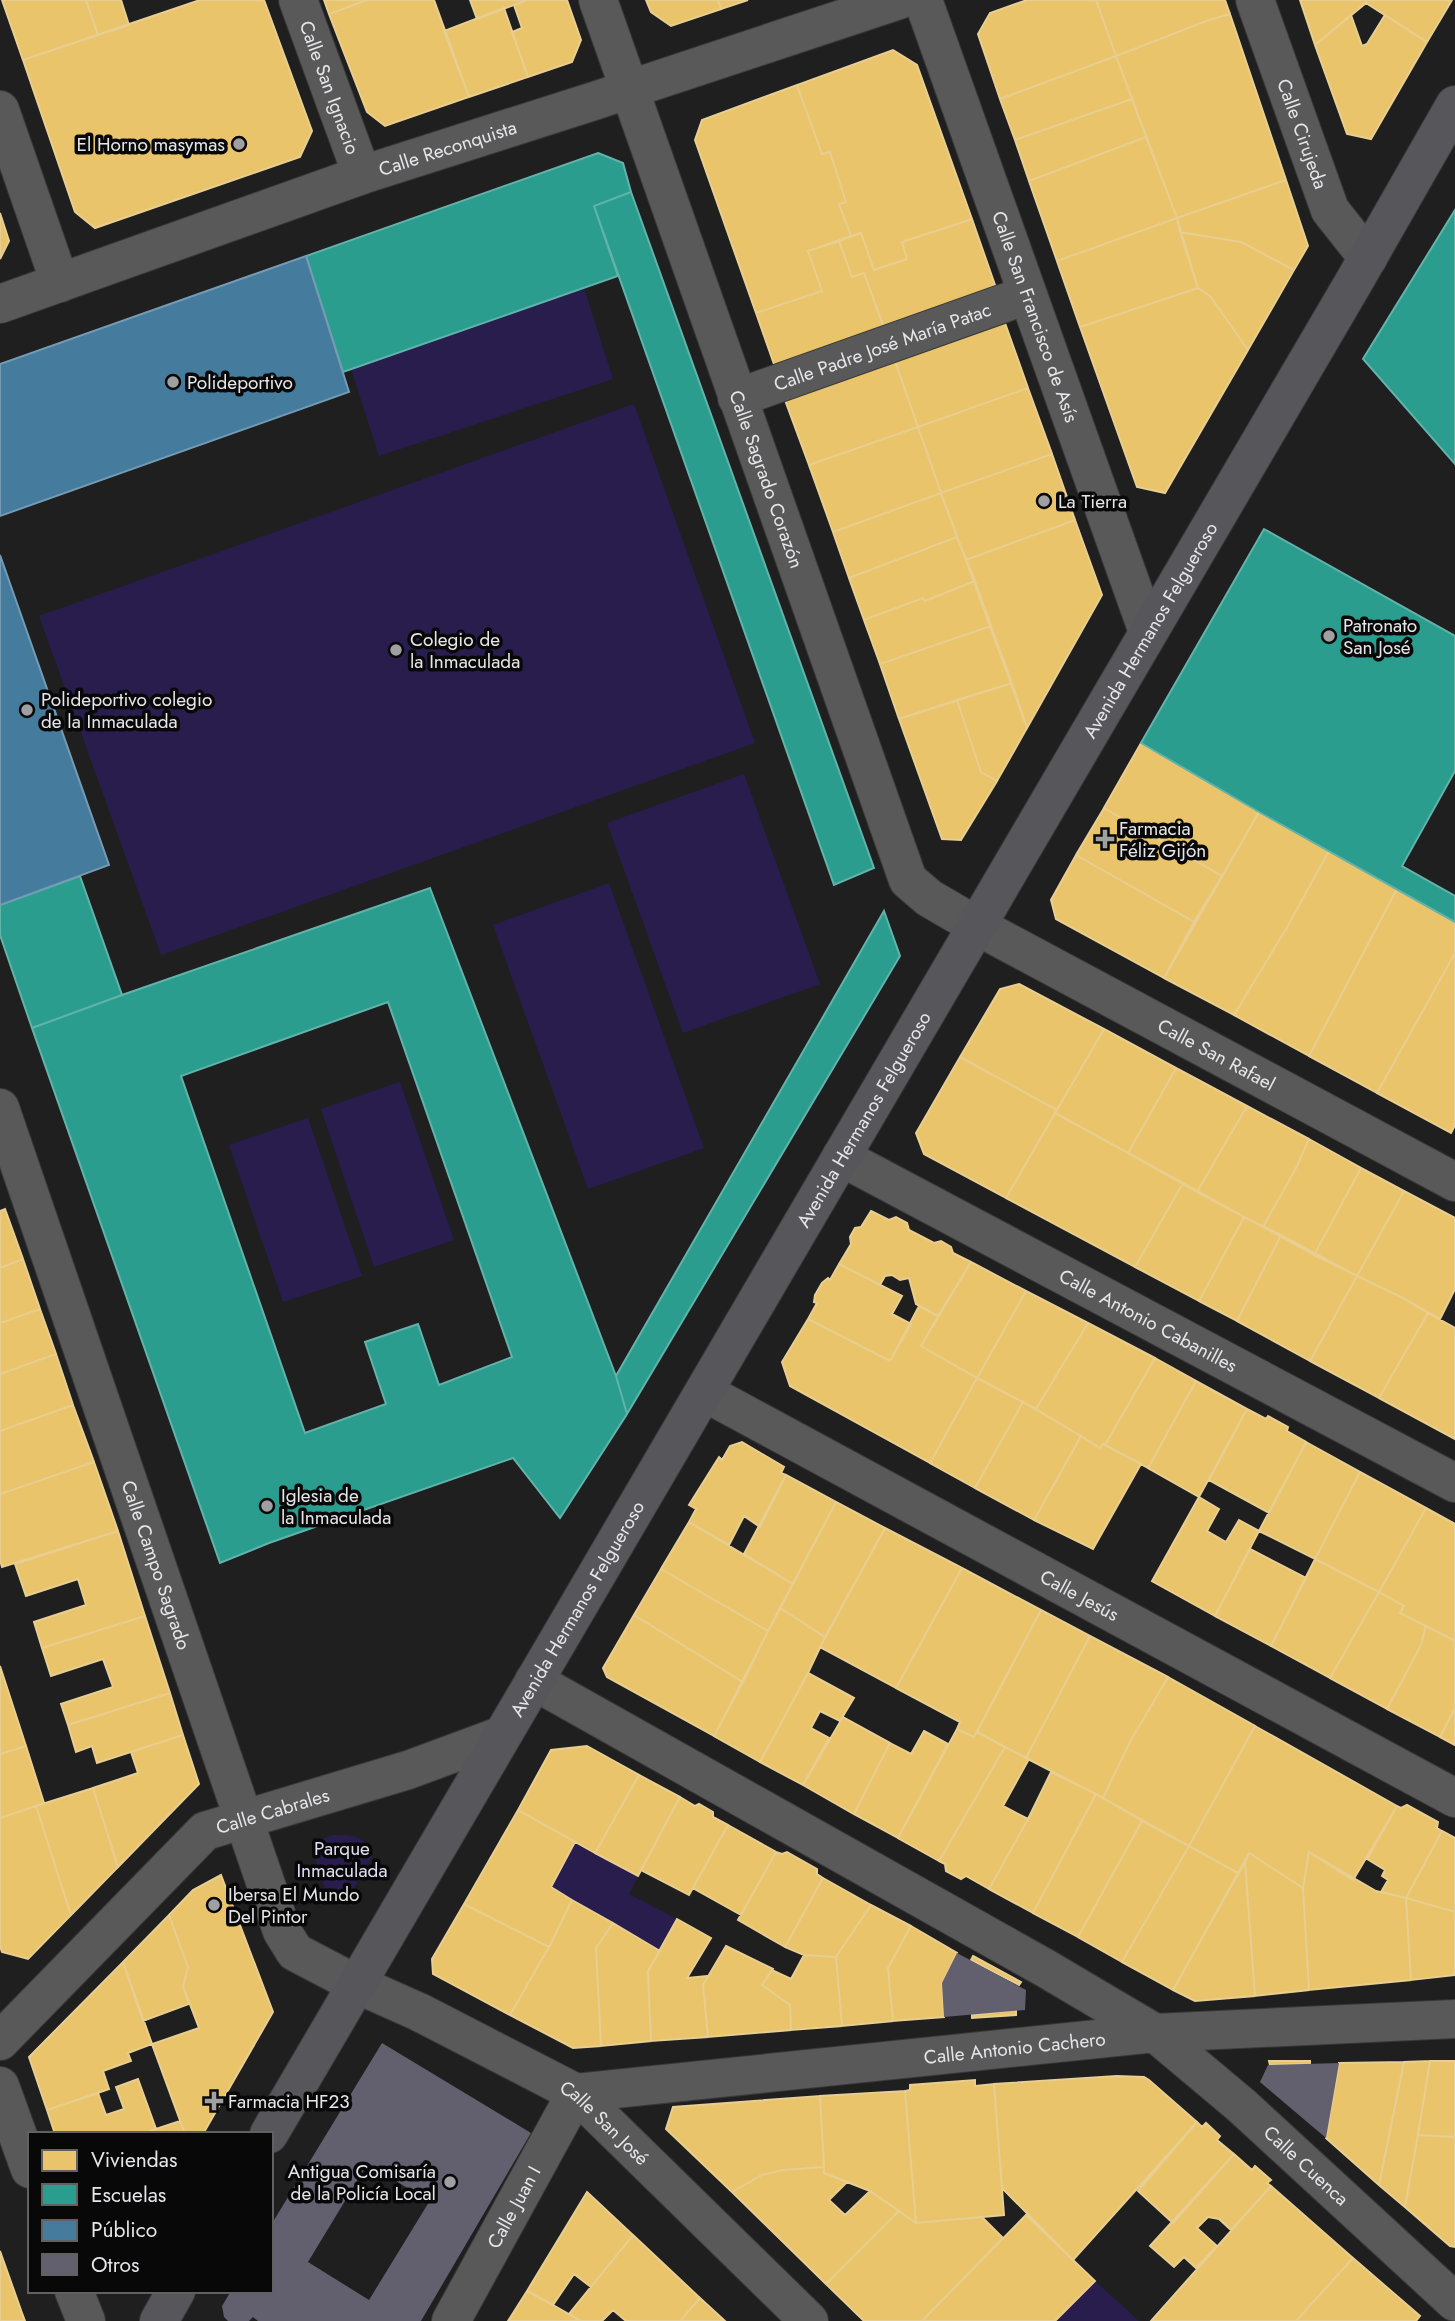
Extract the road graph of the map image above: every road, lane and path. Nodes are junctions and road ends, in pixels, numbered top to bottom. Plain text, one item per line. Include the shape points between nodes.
1 (298, 0) edge
2 (598, 0) edge
3 (899, 0) edge
4 (923, 0) edge
5 (1255, 0) edge
6 (628, 89) junction
7 (1455, 105) edge
8 (0, 110) edge
9 (362, 175) junction
10 (1368, 258) junction
11 (60, 283) junction
12 (1027, 295) junction
13 (0, 304) edge
14 (737, 398) junction
15 (1148, 632) junction
16 (977, 926) junction
17 (0, 1108) edge
18 (841, 1157) junction
19 (1455, 1182) edge
20 (704, 1392) junction
21 (1455, 1483) edge
22 (534, 1681) junction
23 (500, 1736) junction
24 (1455, 1798) edge
25 (243, 1820) junction
26 (356, 1984) junction
27 (1455, 2019) edge
28 (1155, 2033) junction
29 (0, 2041) edge
30 (0, 2086) edge
31 (576, 2093) junction
32 (270, 2132) edge
33 (28, 2163) edge
34 (75, 2293) edge
35 (175, 2293) edge
36 (1455, 2302) edge
37 (86, 2321) edge
38 (159, 2321) edge
39 (451, 2321) edge
40 (810, 2321) edge

1 - 9 street, Calle San Ignacio
2 - 6 street, Calle Sagrado Corazón
3 - 6 street, Calle Reconquista
4 - 12 street, Calle San Francisco de Asís
5 - 10 street, Calle Cirujeda via 1330,209
6 - 9 street, Calle Reconquista
6 - 14 street, Calle Sagrado Corazón
7 - 10 street, Avenida Hermanos Felgueroso
8 - 11 street
9 - 11 street, Calle Reconquista
10 - 15 street, Avenida Hermanos Felgueroso
11 - 13 street, Calle Reconquista
12 - 14 street, Calle Padre José María Patac
12 - 15 street, Calle San Francisco de Asís
14 - 16 street, Calle Sagrado Corazón via 908,880
15 - 16 street, Avenida Hermanos Felgueroso
16 - 18 street, Avenida Hermanos Felgueroso
16 - 19 street, Calle San Rafael
17 - 25 street, Calle Campo Sagrado
18 - 20 street, Avenida Hermanos Felgueroso
18 - 21 street, Calle Antonio Cabanilles
20 - 22 street, Avenida Hermanos Felgueroso
20 - 24 street, Calle Jesús
22 - 23 street, Avenida Hermanos Felgueroso
22 - 28 street, Calle Cuenca
23 - 25 street, Calle Cabrales via 408,1770
23 - 26 street, Avenida Hermanos Felgueroso
25 - 26 street, Calle Campo Sagrado via 282,1931 295,1952
25 - 29 street, Calle Cabrales via 205,1831
26 - 31 street, Calle San José via 419,2011
26 - 32 street, Avenida Hermanos Felgueroso
27 - 28 street, Calle Antonio Cachero
28 - 31 street, Calle Antonio Cachero
28 - 36 street, Calle Cuenca via 1242,2106
30 - 33 street
31 - 39 street, Calle Juan I
31 - 40 street, Calle San José
34 - 37 street
35 - 38 street

